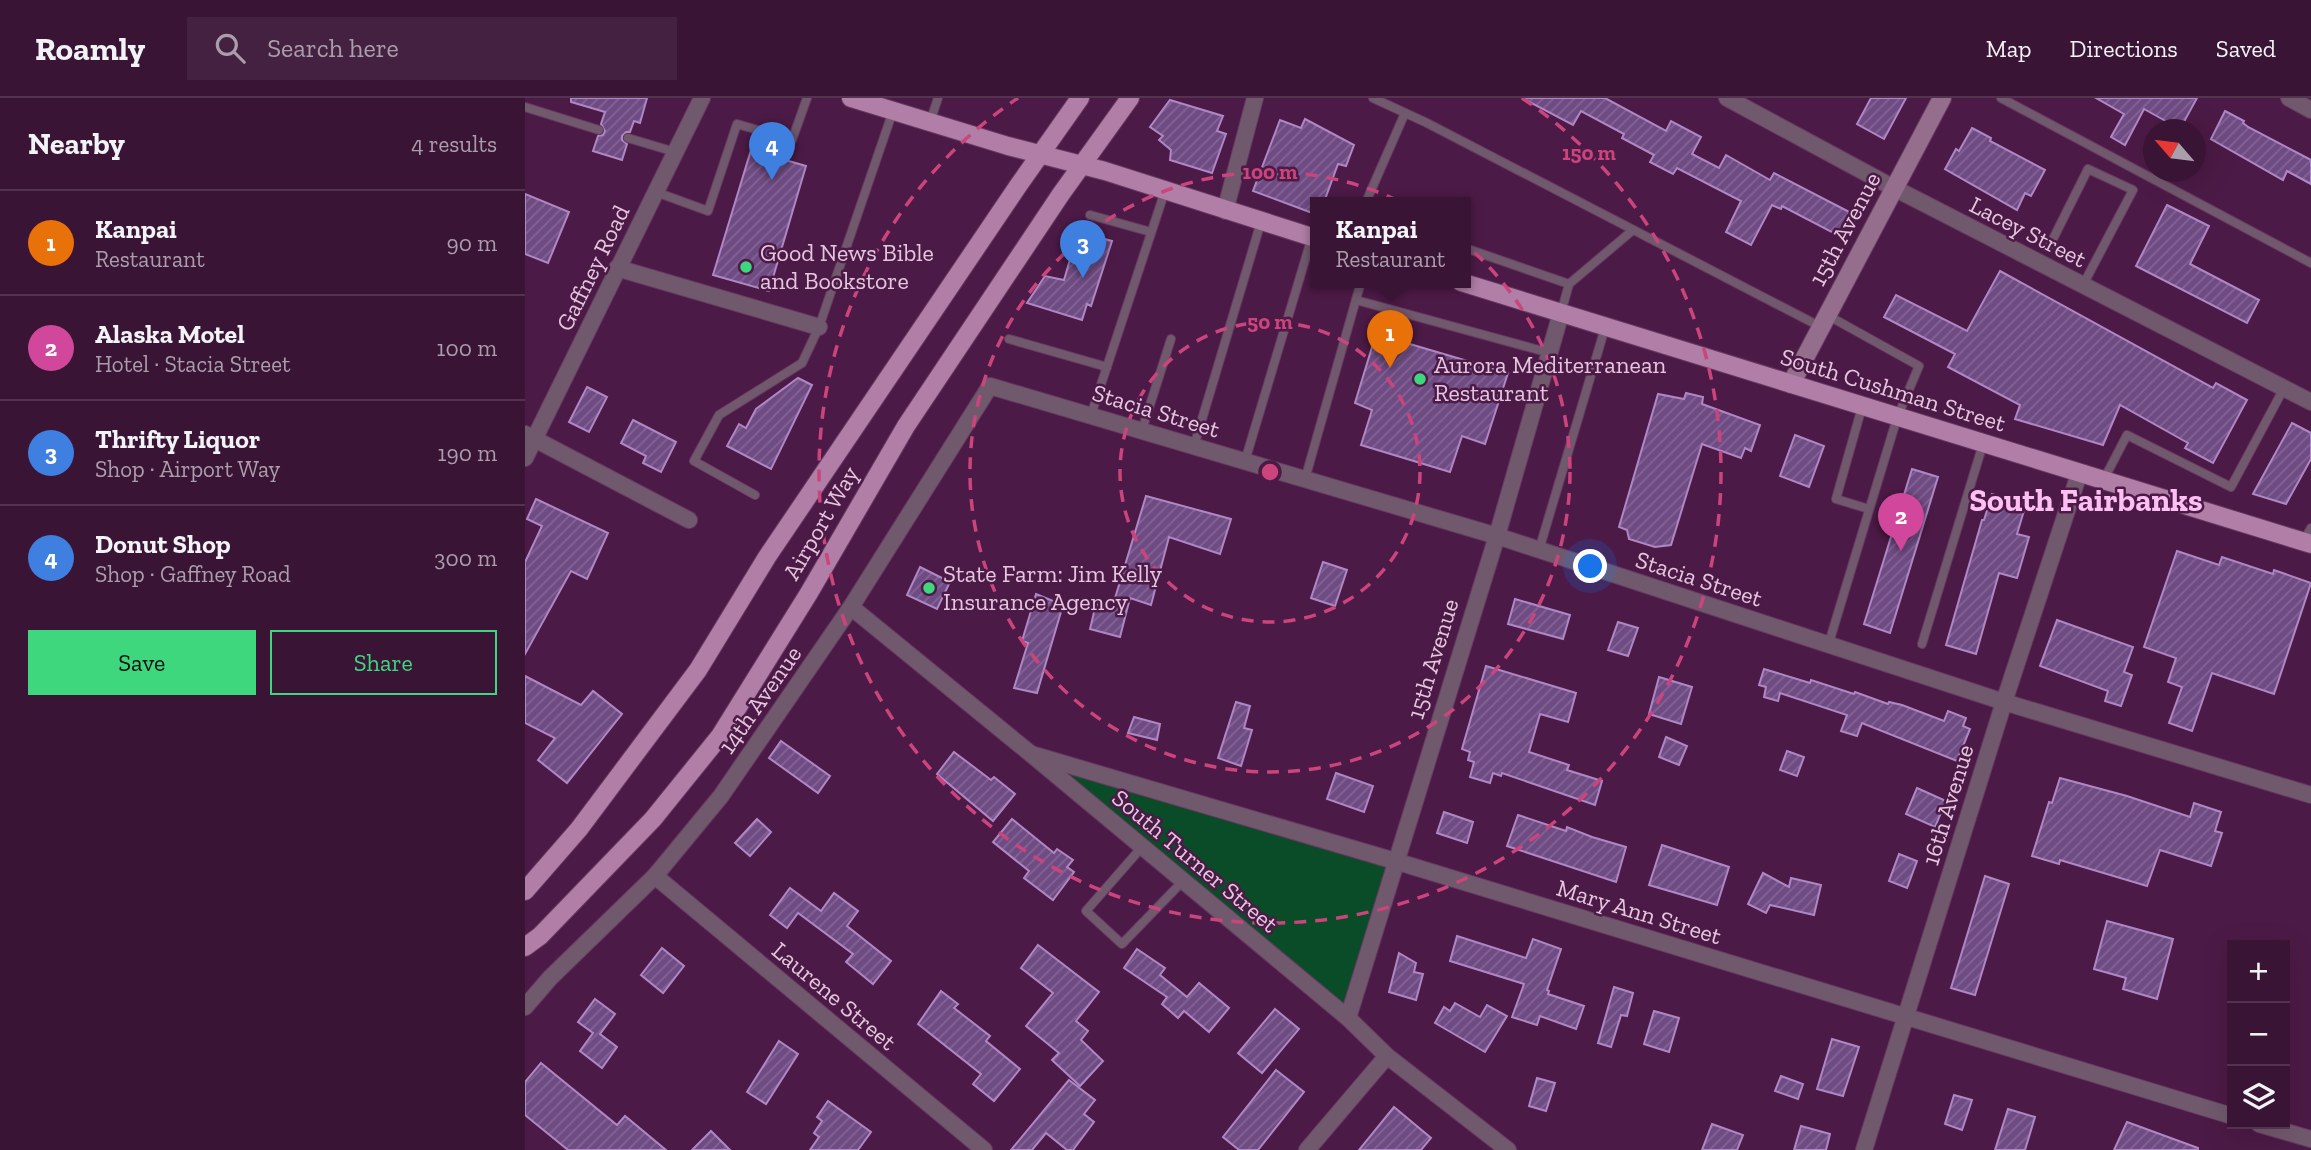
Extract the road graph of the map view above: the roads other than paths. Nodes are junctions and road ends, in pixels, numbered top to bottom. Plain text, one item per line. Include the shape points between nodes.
1 (702, 98) edge
2 (807, 98) edge
3 (851, 98) edge
4 (937, 98) edge
5 (1080, 98) edge
6 (1131, 98) edge
7 (1255, 98) edge
8 (1373, 98) edge
9 (1727, 98) edge
10 (1942, 98) edge
11 (2001, 98) edge
12 (2289, 98) edge
13 (525, 107) edge
14 (2311, 110) edge
15 (893, 111) junction
16 (1405, 113) junction
17 (930, 122) junction
18 (600, 130) dead end
19 (628, 138) dead end
20 (675, 152) junction
21 (1040, 154) junction
22 (1080, 165) junction
23 (1894, 188) junction
24 (1165, 191) junction
25 (655, 192) junction
26 (1368, 197) edge
27 (1225, 211) junction
28 (1090, 215) dead end
29 (1261, 222) junction
30 (1633, 230) junction
31 (1151, 232) junction
32 (1310, 237) edge
33 (2050, 245) dead end
34 (1310, 248) edge
35 (1471, 250) edge
36 (2311, 263) edge
37 (617, 268) junction
38 (1569, 284) junction
39 (1471, 285) edge
40 (2083, 285) junction
41 (1359, 288) edge
42 (1356, 300) junction
43 (1561, 313) junction
44 (1824, 321) junction
45 (819, 327) junction
46 (1606, 327) junction
47 (1009, 338) dead end
48 (1171, 340) dead end
49 (1550, 353) junction
50 (1107, 367) junction
51 (1791, 384) junction
52 (991, 386) joint
53 (2284, 388) junction
54 (2311, 402) edge
55 (1862, 407) junction
56 (1091, 415) junction
57 (1897, 418) junction
58 (1142, 430) junction
59 (530, 437) edge
60 (1983, 444) junction
61 (1193, 446) junction
62 (525, 458) edge
63 (1245, 461) junction
64 (2079, 474) junction
65 (1305, 479) junction
66 (2103, 481) junction
67 (755, 495) dead end
68 (1869, 509) junction
69 (689, 520) dead end
70 (1497, 536) junction
71 (2308, 538) edge
72 (1539, 550) junction
73 (851, 607) junction
74 (1922, 643) dead end
75 (1828, 646) junction
76 (2004, 702) junction
77 (1031, 754) junction
78 (2310, 791) edge
79 (1142, 847) junction
80 (1395, 861) junction
81 (655, 876) junction
82 (1183, 881) junction
83 (525, 891) edge
84 (525, 947) edge
85 (525, 1007) edge
86 (1906, 1017) junction
87 (1348, 1018) junction
88 (1387, 1056) junction
89 (2227, 1114) edge
90 (2276, 1129) edge
91 (2311, 1139) edge
92 (984, 1150) edge
93 (1307, 1150) edge
94 (1508, 1150) edge
95 (1864, 1150) edge

1 - 20 street, Gaffney Road
2 - 25 lane via 792,140 737,124 708,211
3 - 15 main road
4 - 17 lane
5 - 21 main road, Airport Way
6 - 22 main road, Airport Way
7 - 27 street
8 - 16 lane
9 - 23 street, Lacey Street
10 - 23 street, 15th Avenue
11 - 36 lane
12 - 14 street
13 - 18 lane
15 - 17 main road
15 - 45 lane
16 - 26 lane
16 - 30 lane
17 - 21 main road
19 - 20 lane
20 - 25 street, Gaffney Road
21 - 22 main road
21 - 83 main road, Airport Way via 767,557 698,670 579,829
22 - 24 main road
22 - 84 main road, Airport Way via 906,426 720,736 653,819
23 - 40 street, Lacey Street
23 - 44 street, 15th Avenue
24 - 27 main road
24 - 31 lane
25 - 37 street, Gaffney Road
27 - 29 main road
28 - 31 lane
29 - 32 main road
29 - 61 lane
30 - 38 lane
30 - 44 lane
31 - 50 lane
33 - 40 lane via 2088,169 2133,190
34 - 63 lane
35 - 38 lane
37 - 45 street
37 - 59 street, Gaffney Road
38 - 43 lane
39 - 43 main road, South Cushman Street
40 - 53 street, Lacey Street
41 - 42 lane
42 - 49 lane
42 - 65 lane
43 - 46 main road, South Cushman Street
43 - 49 street, 15th Avenue
44 - 51 street, 15th Avenue
44 - 57 lane via 1919,366
45 - 67 lane via 802,363 719,415 694,461
46 - 51 main road, South Cushman Street
46 - 72 lane
47 - 50 lane
48 - 58 lane
49 - 70 street, 15th Avenue
50 - 56 lane
51 - 55 main road, South Cushman Street
52 - 56 street, Stacia Street
52 - 73 street, 14th Avenue
53 - 54 street, Lacey Street
53 - 66 lane via 2231,487 2127,436
55 - 57 main road, South Cushman Street
55 - 68 lane via 1836,499
56 - 58 street, Stacia Street
57 - 60 main road, South Cushman Street
57 - 68 lane
58 - 61 street, Stacia Street
59 - 62 street, Gaffney Road
59 - 69 street
60 - 64 main road, South Cushman Street
60 - 74 lane
61 - 63 street, Stacia Street
63 - 65 street, Stacia Street
64 - 66 main road, South Cushman Street
64 - 76 street, 16th Avenue
65 - 70 street, Stacia Street
66 - 71 main road, South Cushman Street
68 - 75 lane
70 - 72 street, Stacia Street
70 - 80 street, 15th Avenue
72 - 75 street, Stacia Street
73 - 77 street, South Turner Street
73 - 81 street, 14th Avenue via 721,796
75 - 76 street, Stacia Street
76 - 78 street, Stacia Street
76 - 86 street, 16th Avenue
77 - 79 street, South Turner Street
77 - 80 street, Mary Ann Street
79 - 82 street, South Turner Street
79 - 82 lane via 1086,911 1122,944
80 - 86 street, Mary Ann Street
80 - 87 street, 15th Avenue
81 - 85 street, 14th Avenue
81 - 92 street, Laurene Street
82 - 87 street, South Turner Street
86 - 89 street, Mary Ann Street
86 - 95 street, 16th Avenue
87 - 88 street, South Turner Street
88 - 93 street
88 - 94 street, South Turner Street
90 - 91 street

